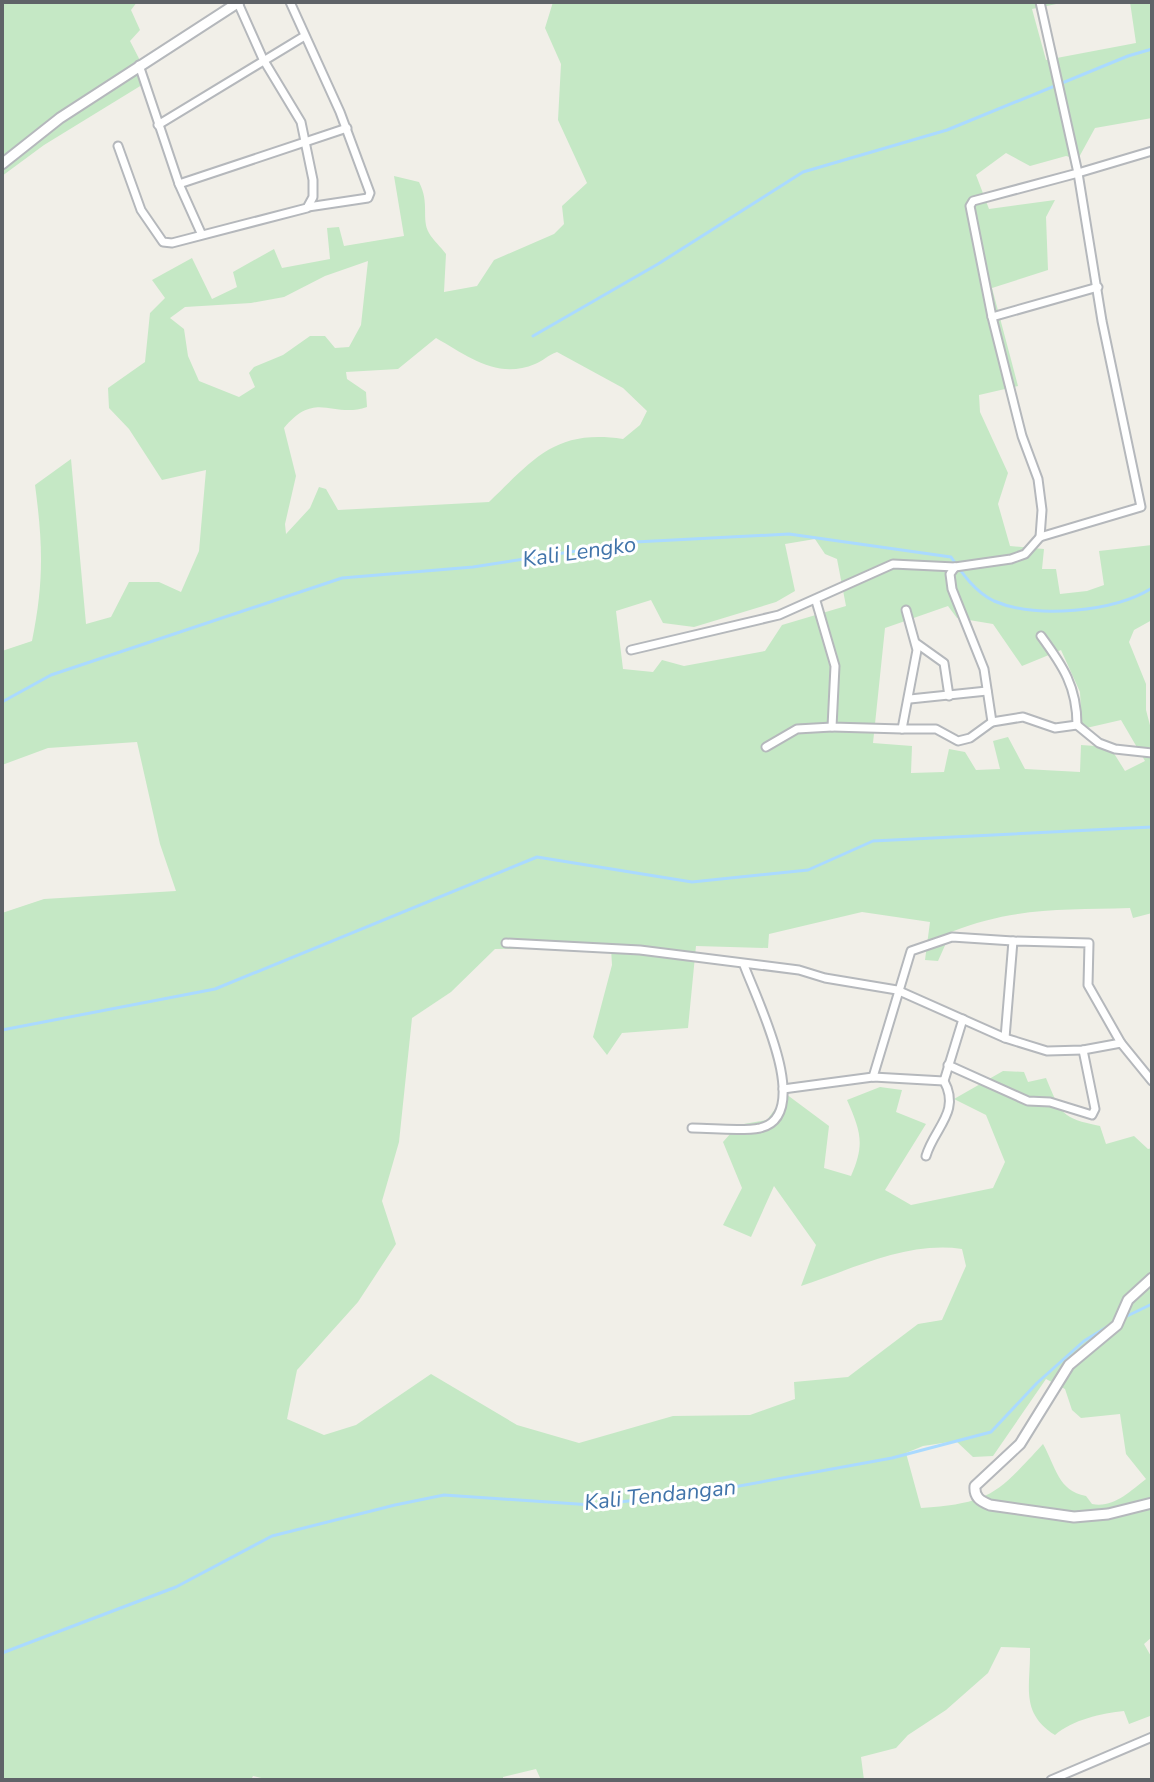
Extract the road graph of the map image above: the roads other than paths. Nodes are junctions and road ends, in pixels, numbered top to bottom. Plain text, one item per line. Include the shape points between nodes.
1 (238, 2) edge
2 (290, 2) edge
3 (1040, 2) edge
4 (303, 37) junction
5 (263, 59) junction
6 (139, 65) junction
7 (158, 125) junction
8 (347, 128) junction
9 (306, 144) junction
10 (118, 146) dead end
11 (1152, 151) edge
12 (2, 164) edge
13 (1078, 173) junction
14 (179, 184) junction
15 (307, 208) junction
16 (201, 233) junction
17 (1098, 287) junction
18 (992, 317) junction
19 (1152, 503) edge
20 (1141, 507) junction
21 (1040, 537) junction
22 (956, 566) junction
23 (816, 601) junction
24 (906, 610) dead end
25 (1041, 636) dead end
26 (916, 643) junction
27 (631, 650) dead end
28 (987, 691) junction
29 (949, 696) junction
30 (910, 699) junction
31 (992, 722) junction
32 (1077, 725) junction
33 (832, 727) junction
34 (902, 729) junction
35 (766, 747) dead end
36 (1152, 753) edge
37 (1013, 941) junction
38 (506, 943) dead end
39 (744, 965) junction
40 (897, 990) junction
41 (963, 1019) junction
42 (1005, 1038) junction
43 (1121, 1043) junction
44 (1083, 1050) junction
45 (948, 1065) junction
46 (873, 1077) junction
47 (944, 1081) junction
48 (1152, 1081) edge
49 (783, 1089) junction
50 (692, 1128) dead end
51 (926, 1156) dead end
52 (1152, 1278) edge
53 (1152, 1503) edge
54 (1152, 1737) edge
55 (1051, 1780) edge

1 - 5 street
1 - 6 street
2 - 4 street
3 - 13 street
4 - 5 street
4 - 8 street
5 - 7 street
5 - 9 street via 295,109
6 - 7 street
6 - 12 street
7 - 14 street
8 - 9 street
8 - 15 street via 370,196
9 - 14 street
9 - 15 street via 313,189
10 - 16 street via 141,210 159,240 172,243
11 - 13 street
13 - 17 street
13 - 18 street via 971,202
14 - 16 street
15 - 16 street
17 - 18 street
17 - 20 street
18 - 21 street via 1038,479
19 - 20 street
20 - 21 street
21 - 22 street via 1021,557
22 - 23 street via 893,564
22 - 28 street via 950,574 952,589 981,656
23 - 27 street via 779,615
23 - 33 street via 835,666
24 - 26 street
25 - 32 street via 1069,676
26 - 29 street via 944,663
26 - 30 street
28 - 29 street
28 - 31 street
29 - 30 street
30 - 34 street
31 - 32 street via 1023,717 1055,728
31 - 34 street via 962,740 936,729
32 - 36 street via 1115,749
33 - 34 street
33 - 35 street via 797,729
37 - 40 street via 952,937 914,949
37 - 42 street
37 - 43 street via 1090,943 1088,985
38 - 39 street via 640,950
39 - 40 street
39 - 49 street via 774,1039
40 - 41 street
40 - 46 street
41 - 42 street
41 - 45 street
42 - 44 street via 1047,1051
43 - 44 street
43 - 48 street
44 - 45 street via 1092,1115 1028,1101
45 - 47 street
46 - 47 street
46 - 49 street
47 - 51 street via 950,1109
49 - 50 street via 777,1113 761,1128
52 - 53 street via 1128,1300 1118,1320 1069,1365 1020,1444 974,1491 990,1505 1074,1517
54 - 55 street

